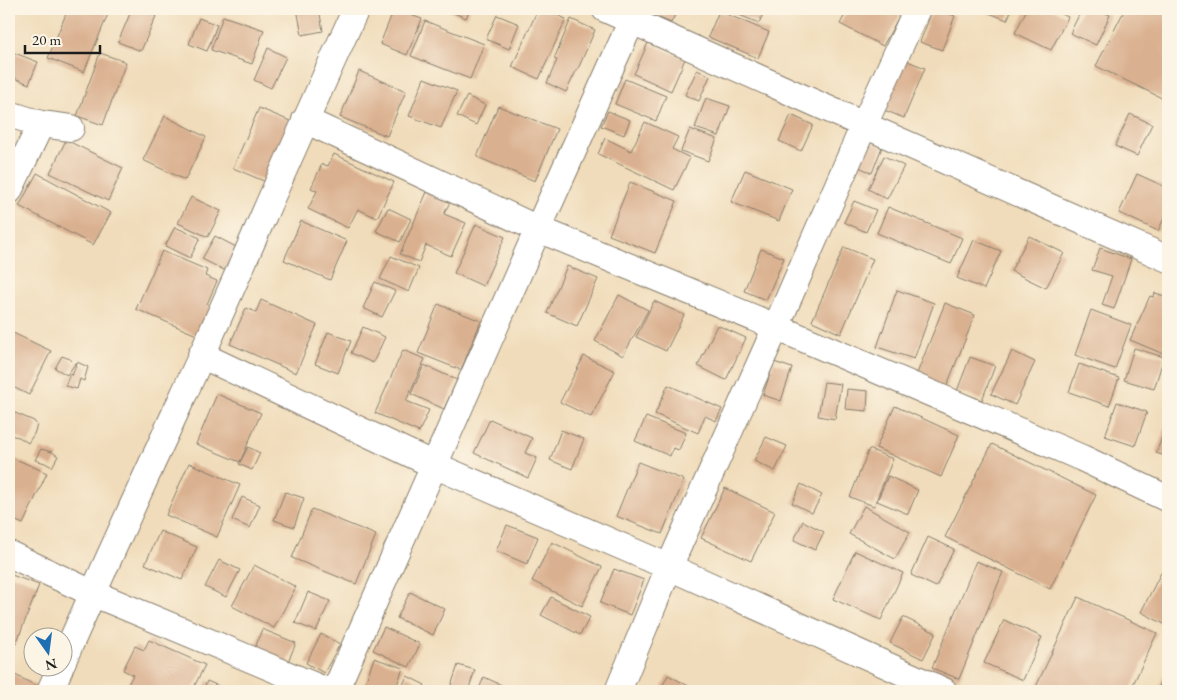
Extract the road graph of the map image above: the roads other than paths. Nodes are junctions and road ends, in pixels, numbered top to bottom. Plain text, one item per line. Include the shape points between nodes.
1 (356, 9) edge
2 (605, 9) edge
3 (918, 9) edge
4 (634, 14) edge
5 (9, 114) edge
6 (305, 120) junction
7 (41, 124) junction
8 (864, 126) junction
9 (70, 128) dead end
10 (9, 191) edge
11 (538, 229) junction
12 (1168, 259) edge
13 (776, 327) junction
14 (201, 355) junction
15 (434, 465) junction
16 (1168, 499) edge
17 (9, 554) edge
18 (669, 567) junction
19 (92, 593) junction
20 (72, 640) edge
21 (56, 678) edge
22 (50, 691) edge
23 (327, 691) edge
24 (336, 691) edge
25 (618, 691) edge
26 (944, 691) edge

1 - 6 street
2 - 4 street
3 - 8 street
4 - 8 street
4 - 11 street
5 - 7 street
6 - 11 street
6 - 14 street
7 - 9 street
7 - 10 street
8 - 12 street
8 - 13 street
11 - 13 street
11 - 15 street
13 - 16 street via 1082,458
13 - 18 street
14 - 15 street
14 - 19 street
15 - 18 street
15 - 24 street
17 - 19 street
18 - 25 street
18 - 26 street
19 - 20 street
19 - 23 street
21 - 22 street

